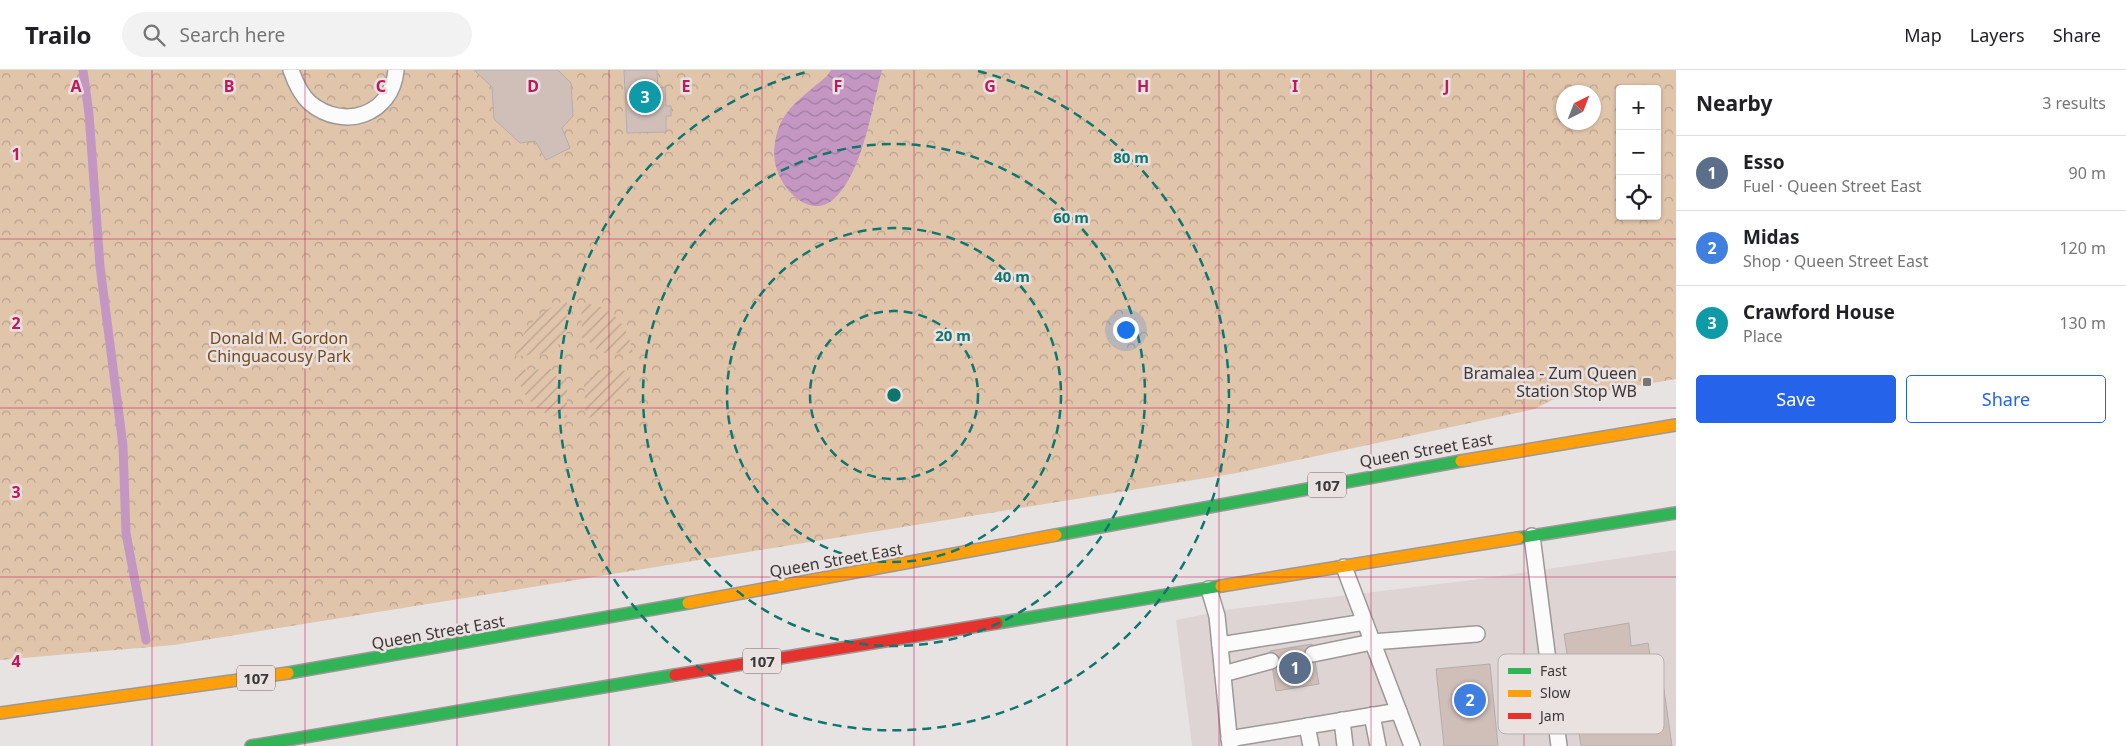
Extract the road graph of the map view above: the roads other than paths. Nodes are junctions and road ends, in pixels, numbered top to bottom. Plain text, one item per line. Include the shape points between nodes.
1 (291, 70) edge
2 (396, 70) edge
3 (1676, 425) edge
4 (1676, 513) edge
5 (1532, 536) junction
6 (1344, 567) junction
7 (1209, 588) junction
8 (1364, 622) junction
9 (1477, 634) dead end
10 (1372, 642) junction
11 (1220, 645) junction
12 (1313, 654) dead end
13 (1547, 654) edge
14 (1271, 661) dead end
15 (1223, 674) junction
16 (1399, 711) junction
17 (0, 713) edge
18 (1372, 715) junction
19 (1342, 720) junction
20 (1307, 726) junction
21 (1267, 740) edge
22 (1230, 742) edge
23 (251, 746) edge
24 (1311, 746) edge
25 (1345, 746) edge
26 (1378, 746) edge
27 (1412, 746) edge

1 - 2 lane via 298,88 310,102 326,112 344,117 363,115 377,108 388,96 395,82
3 - 17 main road, Queen Street East / 107 via 1454,461 420,652 130,698
4 - 5 main road, 107
5 - 6 main road, 107
5 - 13 lane
6 - 7 main road, 107
6 - 8 lane
7 - 11 lane via 1217,616
7 - 23 main road, 107
8 - 10 lane
8 - 11 lane
9 - 10 lane
10 - 12 lane
10 - 16 lane
11 - 15 lane
14 - 15 lane
15 - 22 lane
16 - 18 lane
16 - 27 lane
18 - 19 lane
18 - 26 lane
19 - 20 lane
19 - 25 lane
20 - 21 lane
20 - 24 lane
21 - 22 lane

